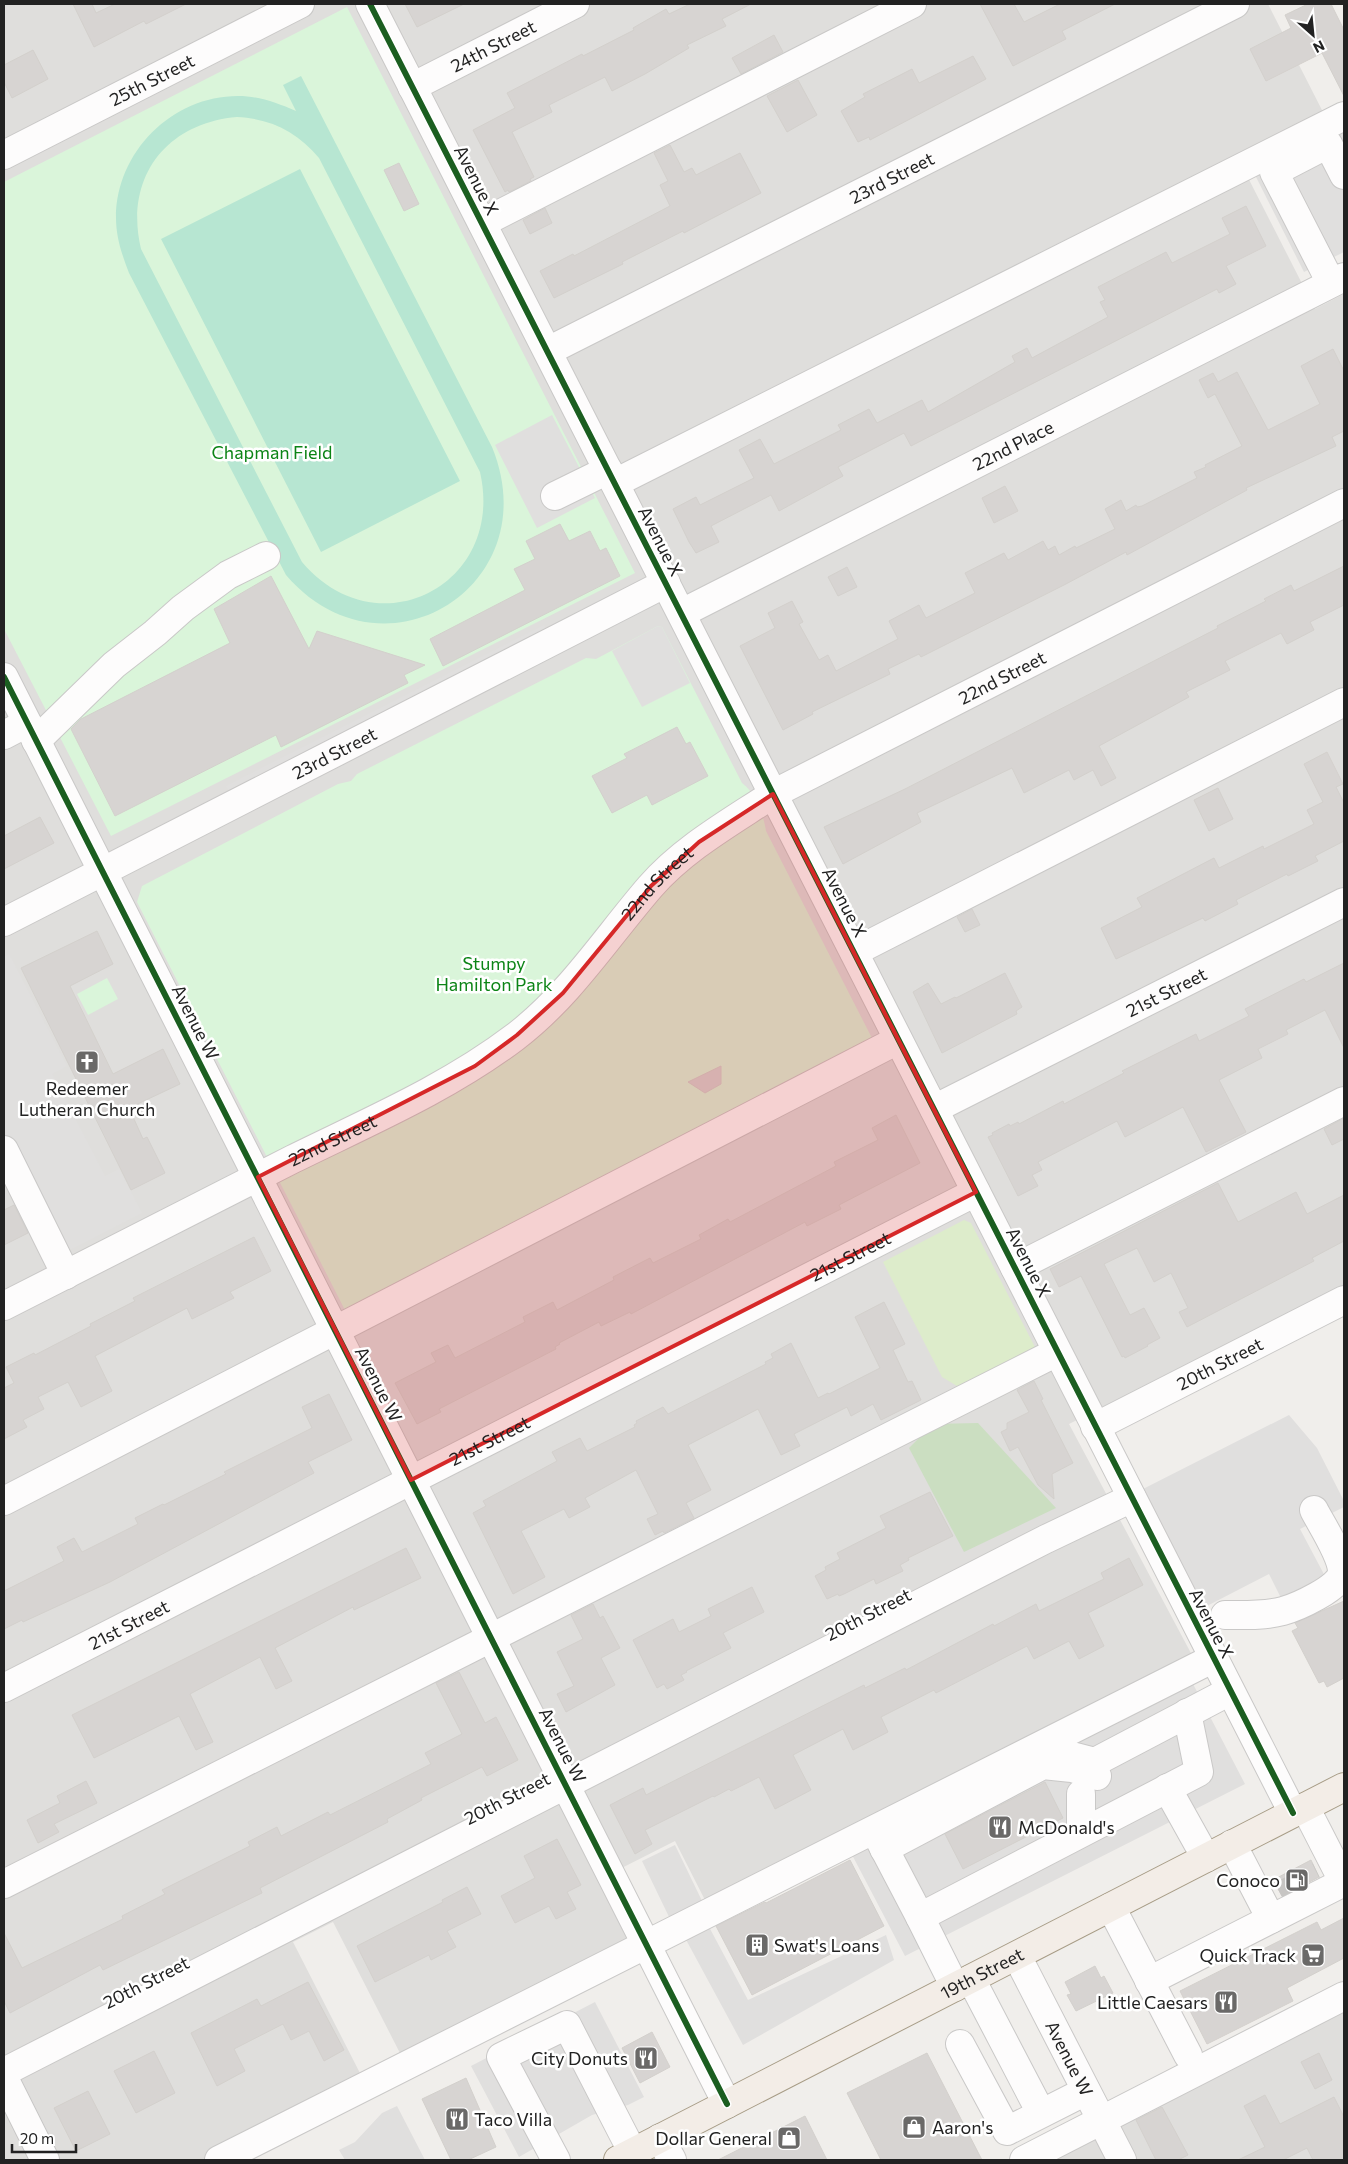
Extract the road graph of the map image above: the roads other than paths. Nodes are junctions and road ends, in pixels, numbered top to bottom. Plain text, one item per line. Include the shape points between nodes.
1 (300, 4) edge
2 (370, 4) edge
3 (575, 4) edge
4 (912, 4) edge
5 (1235, 4) edge
6 (412, 87) junction
7 (1344, 116) edge
8 (4, 155) edge
9 (1344, 175) edge
10 (482, 223) junction
11 (1338, 280) edge
12 (548, 351) junction
13 (612, 477) junction
14 (556, 496) dead end
15 (1344, 503) edge
16 (266, 556) dead end
17 (666, 583) junction
18 (682, 613) junction
19 (4, 677) edge
20 (1344, 702) edge
21 (22, 733) edge
22 (773, 794) junction
23 (102, 871) junction
24 (1344, 902) edge
25 (4, 922) edge
26 (854, 952) junction
27 (898, 1040) junction
28 (1344, 1101) edge
29 (934, 1109) junction
30 (4, 1150) edge
31 (258, 1177) junction
32 (976, 1192) junction
33 (1015, 1268) junction
34 (66, 1275) junction
35 (1344, 1300) edge
36 (4, 1306) edge
37 (335, 1330) junction
38 (1057, 1352) junction
39 (1095, 1426) junction
40 (411, 1480) junction
41 (1132, 1498) junction
42 (4, 1501) edge
43 (1314, 1510) dead end
44 (1225, 1615) dead end
45 (491, 1637) junction
46 (1214, 1658) junction
47 (4, 1688) edge
48 (1230, 1691) junction
49 (1187, 1713) junction
50 (1056, 1738) junction
51 (566, 1784) junction
52 (1167, 1788) junction
53 (1344, 1788) edge
54 (1299, 1810) junction
55 (879, 1839) junction
56 (1232, 1844) junction
57 (1206, 1858) junction
58 (1333, 1873) edge
59 (4, 1884) edge
60 (1269, 1899) junction
61 (949, 1902) junction
62 (1111, 1907) junction
63 (920, 1917) junction
64 (646, 1944) junction
65 (1017, 1956) junction
66 (1149, 1981) junction
67 (963, 1983) junction
68 (1344, 1996) edge
69 (960, 2044) dead end
70 (1188, 2055) dead end
71 (4, 2072) edge
72 (4, 2078) edge
73 (1086, 2091) junction
74 (727, 2104) junction
75 (1041, 2113) junction
76 (1101, 2120) junction
77 (666, 2149) edge
78 (626, 2156) edge
79 (45, 2160) edge
80 (219, 2160) edge
81 (556, 2160) edge
82 (1024, 2160) edge
83 (1122, 2160) edge

1 - 8 street, 25th Street
2 - 6 street, Avenue X
3 - 6 street, 24th Street
4 - 10 street
5 - 12 street, 23rd Street
6 - 10 street, Avenue X
7 - 13 street
9 - 11 street via 1328,144 1274,172
10 - 12 street, Avenue X
11 - 18 street, 22nd Place
12 - 13 street, Avenue X
13 - 14 street
13 - 17 street, Avenue X
15 - 22 street, 22nd Street
16 - 21 street via 228,575
17 - 18 street, Avenue X
17 - 23 street, 23rd Street
18 - 22 street, Avenue X
19 - 21 street, Avenue W
20 - 26 street
21 - 23 street, Avenue W
22 - 26 street, Avenue X
22 - 31 street, 22nd Street via 699,842 651,886 563,993 518,1035 475,1066
23 - 25 street, 23rd Street
23 - 31 street, Avenue W
24 - 29 street, 21st Street
26 - 27 street, Avenue X
27 - 29 street, Avenue X
27 - 37 street
28 - 33 street
29 - 32 street, Avenue X
30 - 34 street
31 - 34 street, 22nd Street
31 - 37 street, Avenue W
32 - 33 street, Avenue X
32 - 40 street, 21st Street
33 - 38 street, Avenue X
34 - 36 street, 22nd Street
35 - 39 street, 20th Street
37 - 40 street, Avenue W
37 - 42 street
38 - 39 street, Avenue X
38 - 45 street
39 - 41 street, Avenue X
40 - 45 street, Avenue W
40 - 47 street, 21st Street
41 - 46 street, Avenue X
41 - 51 street, 20th Street
43 - 44 street via 1340,1560 1342,1575 1338,1580 1327,1590 1284,1611
45 - 51 street, Avenue W
45 - 59 street
46 - 48 street, Avenue X
46 - 50 street
48 - 49 street
48 - 54 street, Avenue X
49 - 50 street via 1095,1762 1065,1755
49 - 52 street via 1199,1772
50 - 55 street
51 - 64 street, Avenue W
51 - 71 street, 20th Street
52 - 57 street
52 - 61 street
53 - 54 main road, 19th Street
54 - 56 main road, 19th Street
54 - 58 street, Avenue X
55 - 61 street via 1043,1765 1086,1781 1081,1824 962,1886
55 - 63 street
55 - 64 street
56 - 57 main road, 19th Street
56 - 60 street
57 - 62 main road, 19th Street
58 - 60 street
60 - 66 street
61 - 63 street
62 - 65 main road, 19th Street
62 - 66 street
63 - 67 street
64 - 74 street, Avenue W
64 - 80 street
65 - 67 main road, 19th Street
65 - 73 street, Avenue W
66 - 70 street
67 - 74 main road, 19th Street
67 - 75 street
68 - 76 street
69 - 75 street via 1007,2131
72 - 79 street
73 - 75 street
73 - 76 street, Avenue W
74 - 77 main road, 19th Street
76 - 82 street
76 - 83 street, Avenue W
77 - 78 main road, 19th Street
78 - 81 street via 566,2025 501,2057

